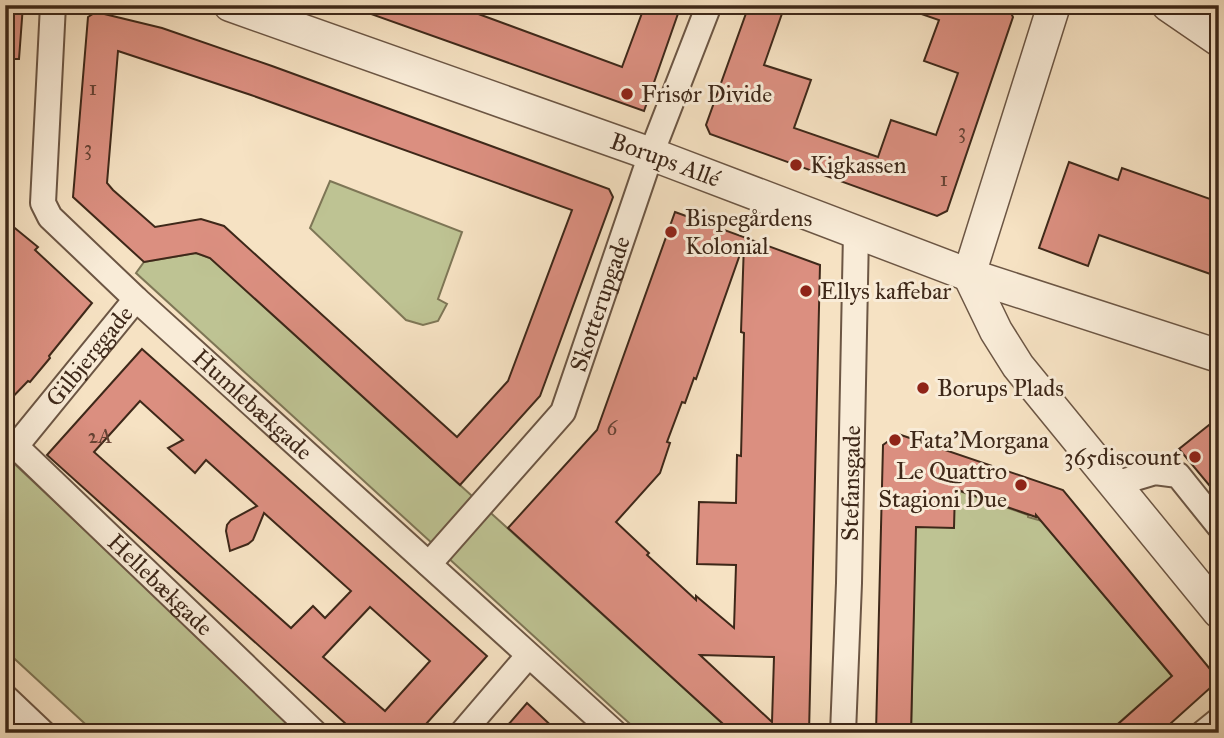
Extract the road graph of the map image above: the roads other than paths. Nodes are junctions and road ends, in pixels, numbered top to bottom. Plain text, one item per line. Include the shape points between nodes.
1 (53, 5) edge
2 (230, 5) edge
3 (709, 5) edge
4 (1054, 5) edge
5 (1168, 5) edge
6 (1219, 40) edge
7 (650, 154) junction
8 (856, 233) junction
9 (970, 275) junction
10 (136, 299) junction
11 (1219, 356) edge
12 (11, 441) edge
13 (1115, 484) junction
14 (1219, 526) edge
15 (429, 564) junction
16 (1219, 612) edge
17 (528, 656) junction
18 (5, 697) edge
19 (1219, 720) edge
20 (43, 733) edge
21 (315, 733) edge
22 (462, 733) edge
23 (615, 733) edge
24 (844, 733) edge
25 (1203, 733) edge

1 - 10 street, Humlebækgade via 43,203 50,217
2 - 7 street, Borups Allé
3 - 7 street, Skotterupgade
4 - 9 street
5 - 6 street
7 - 8 street, Borups Allé
7 - 15 street, Skotterupgade via 563,412
8 - 9 street, Borups Allé
8 - 24 street, Stefansgade
9 - 11 street, Borups Allé
9 - 13 street via 1018,366
10 - 12 street, Gilbjerggade
10 - 15 street, Humlebækgade
12 - 21 street, Hellebækgade
13 - 14 street via 1155,472 1178,475
13 - 16 street
15 - 17 street, Humlebækgade
17 - 22 street
17 - 23 street, Humlebækgade
18 - 20 street
19 - 25 street

